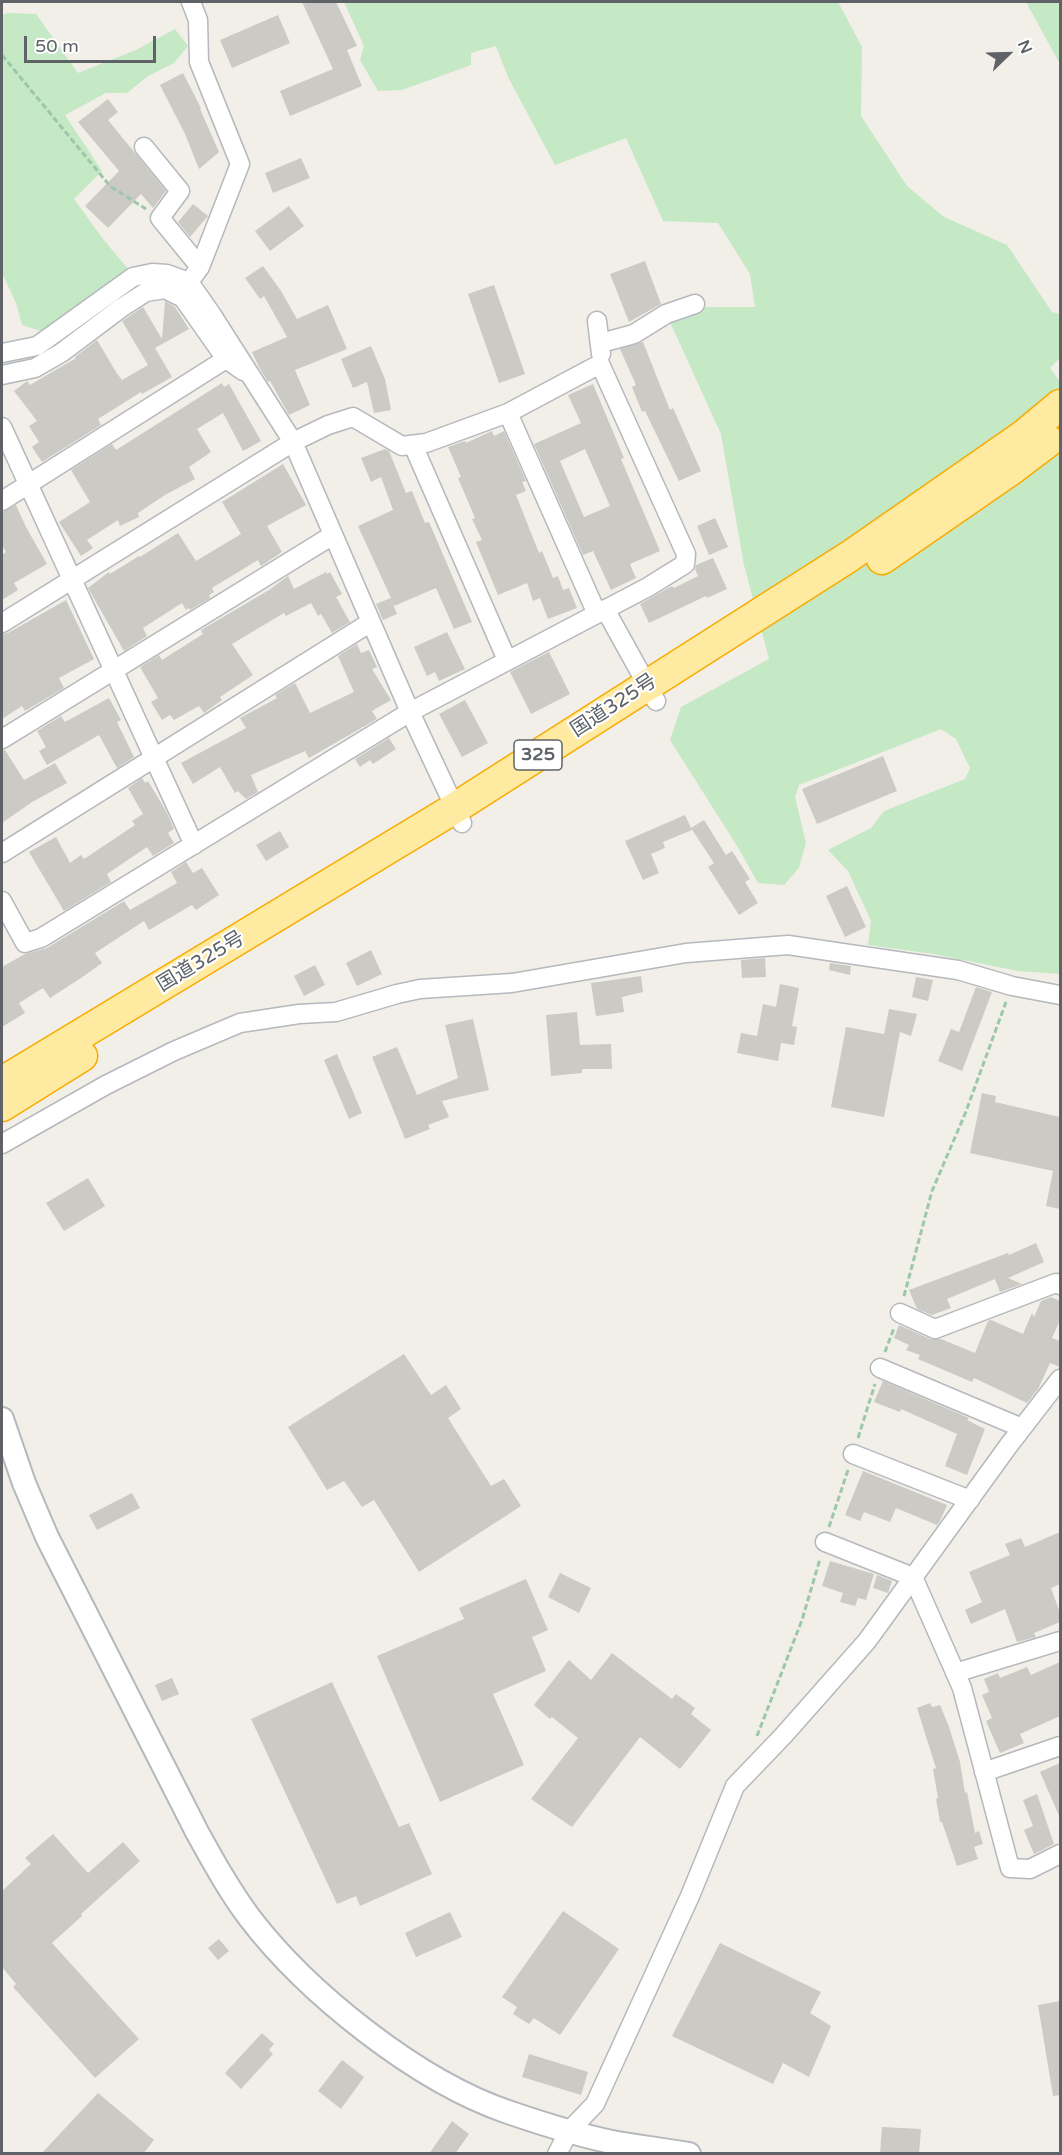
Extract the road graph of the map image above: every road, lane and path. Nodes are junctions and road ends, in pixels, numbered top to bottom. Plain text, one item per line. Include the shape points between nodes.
1 (191, 2) edge
2 (2, 55) edge
3 (144, 147) dead end
4 (160, 218) junction
5 (194, 274) junction
6 (695, 304) dead end
7 (597, 321) dead end
8 (601, 343) junction
9 (2, 353) edge
10 (226, 359) junction
11 (600, 364) junction
12 (2, 375) edge
13 (251, 376) junction
14 (1060, 405) edge
15 (508, 413) junction
16 (2, 428) edge
17 (1060, 432) edge
18 (293, 442) junction
19 (413, 445) junction
20 (27, 486) junction
21 (2, 501) edge
22 (333, 535) junction
23 (72, 580) junction
24 (601, 611) junction
25 (2, 622) edge
26 (371, 622) junction
27 (507, 660) junction
28 (113, 670) junction
29 (652, 693) junction
30 (410, 712) junction
31 (2, 739) edge
32 (154, 758) junction
33 (458, 815) junction
34 (194, 845) junction
35 (2, 853) edge
36 (2, 901) edge
37 (1060, 995) edge
38 (2, 1082) edge
39 (2, 1106) edge
40 (2, 1144) edge
41 (1060, 1285) edge
42 (900, 1313) dead end
43 (880, 1368) dead end
44 (1060, 1379) edge
45 (2, 1419) edge
46 (1022, 1428) junction
47 (853, 1454) dead end
48 (970, 1500) junction
49 (825, 1542) dead end
50 (913, 1577) junction
51 (1060, 1641) edge
52 (956, 1673) junction
53 (1060, 1746) edge
54 (984, 1772) junction
55 (1060, 1854) edge
56 (569, 2131) junction
57 (557, 2154) edge
58 (689, 2154) edge

1 - 5 street via 198,20 199,62 240,164
2 - 4 path via 110,186
3 - 4 street via 180,191
4 - 5 street
5 - 9 street via 152,273 133,277 37,346
5 - 13 street
6 - 8 street via 666,314 634,334
7 - 8 street
8 - 11 street
10 - 12 street via 183,298 165,289 146,292 35,368
10 - 13 street
10 - 20 street
11 - 15 street
11 - 24 street via 686,554 685,564
13 - 18 street
14 - 29 highway, 国道325号 / 325 via 1024,435
15 - 19 street
15 - 24 street
16 - 20 street
17 - 29 highway, 国道325号 / 325 via 860,574
18 - 19 street via 354,417 402,446
18 - 22 street
18 - 23 street
19 - 27 street
20 - 21 street
20 - 23 street
22 - 26 street
22 - 28 street
23 - 25 street
23 - 28 street
24 - 27 street
24 - 29 street
26 - 30 street
26 - 32 street
27 - 30 street
28 - 31 street
28 - 32 street
29 - 33 highway, 国道325号 / 325
30 - 33 street
30 - 34 street
32 - 34 street
32 - 35 street
33 - 38 highway, 国道325号 / 325
33 - 39 highway, 国道325号 / 325
34 - 36 street via 40,938 25,943
37 - 40 street via 958,970 788,945 686,953 512,983 420,989 336,1012 240,1023 105,1085
41 - 42 street via 1056,1283 935,1329
43 - 46 street
44 - 46 street
45 - 56 street via 46,1537 197,1832 248,1917 294,1968 344,2014 406,2060 455,2089 506,2111
46 - 48 street
47 - 48 street
48 - 50 street
49 - 50 street
50 - 52 street
50 - 56 street via 867,1641 735,1786 596,2104
51 - 52 street
52 - 54 street
53 - 54 street
54 - 55 street via 1010,1868 1030,1869
56 - 57 street
56 - 58 street

